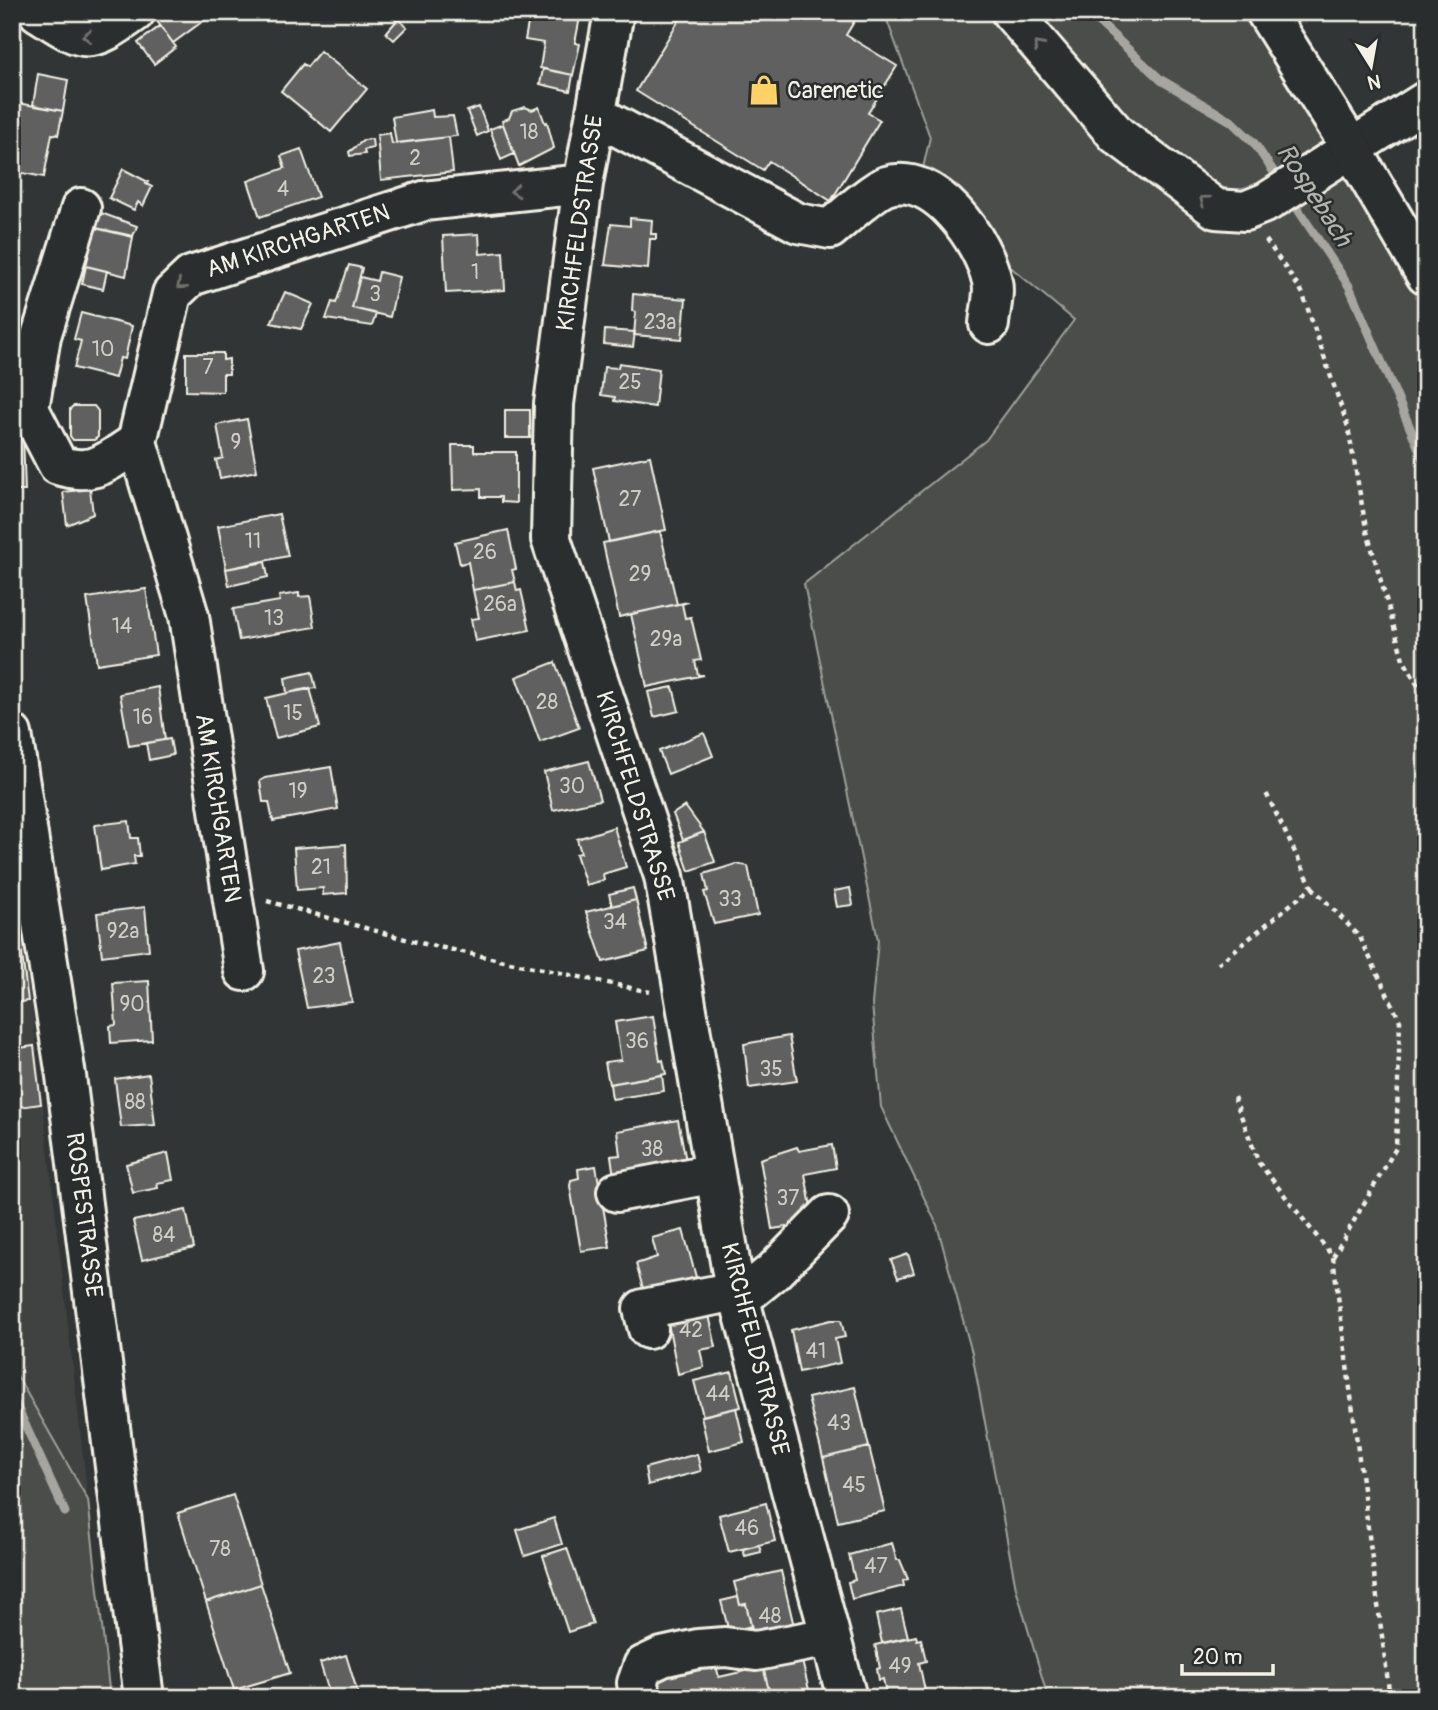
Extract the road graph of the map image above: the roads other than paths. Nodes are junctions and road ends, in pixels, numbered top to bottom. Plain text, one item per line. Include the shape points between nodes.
1 (38, 12) edge
2 (135, 12) edge
3 (614, 12) edge
4 (1011, 12) edge
5 (1266, 12) edge
6 (1426, 101) edge
7 (596, 115) junction
8 (1352, 149) junction
9 (583, 184) junction
10 (81, 208) dead end
11 (1426, 275) edge
12 (989, 324) dead end
13 (21, 408) edge
14 (137, 442) junction
15 (12, 734) edge
16 (244, 971) dead end
17 (715, 1173) junction
18 (617, 1192) dead end
19 (829, 1215) dead end
20 (739, 1295) junction
21 (648, 1329) dead end
22 (830, 1637) junction
23 (144, 1698) edge
24 (642, 1698) edge
25 (847, 1698) edge

2 -> 1 street via 103,35 78,37
3 - 7 street, KIRCHFELDSTRASSE
8 -> 4 street via 1256,207 1216,209 1117,135
5 - 8 street
6 - 8 street
7 - 9 street, KIRCHFELDSTRASSE
7 - 12 street via 798,223 830,229 886,186 914,186 963,220 979,246 992,282
8 - 11 street
9 -> 14 street, AM KIRCHGARTEN via 424,201 191,276 172,293
9 - 17 street, KIRCHFELDSTRASSE via 554,404 551,539 664,876
10 - 13 street
13 - 14 street via 58,464 76,471 97,468
14 - 16 street, AM KIRCHGARTEN via 189,616
15 - 23 street, ROSPESTRASSE via 66,1076
17 - 18 street
17 - 20 street, KIRCHFELDSTRASSE
19 - 20 street via 773,1272
20 - 21 street via 643,1309
20 - 22 street, KIRCHFELDSTRASSE
22 - 24 street via 756,1651 725,1647 662,1657 643,1666 637,1683
22 - 25 street, KIRCHFELDSTRASSE

